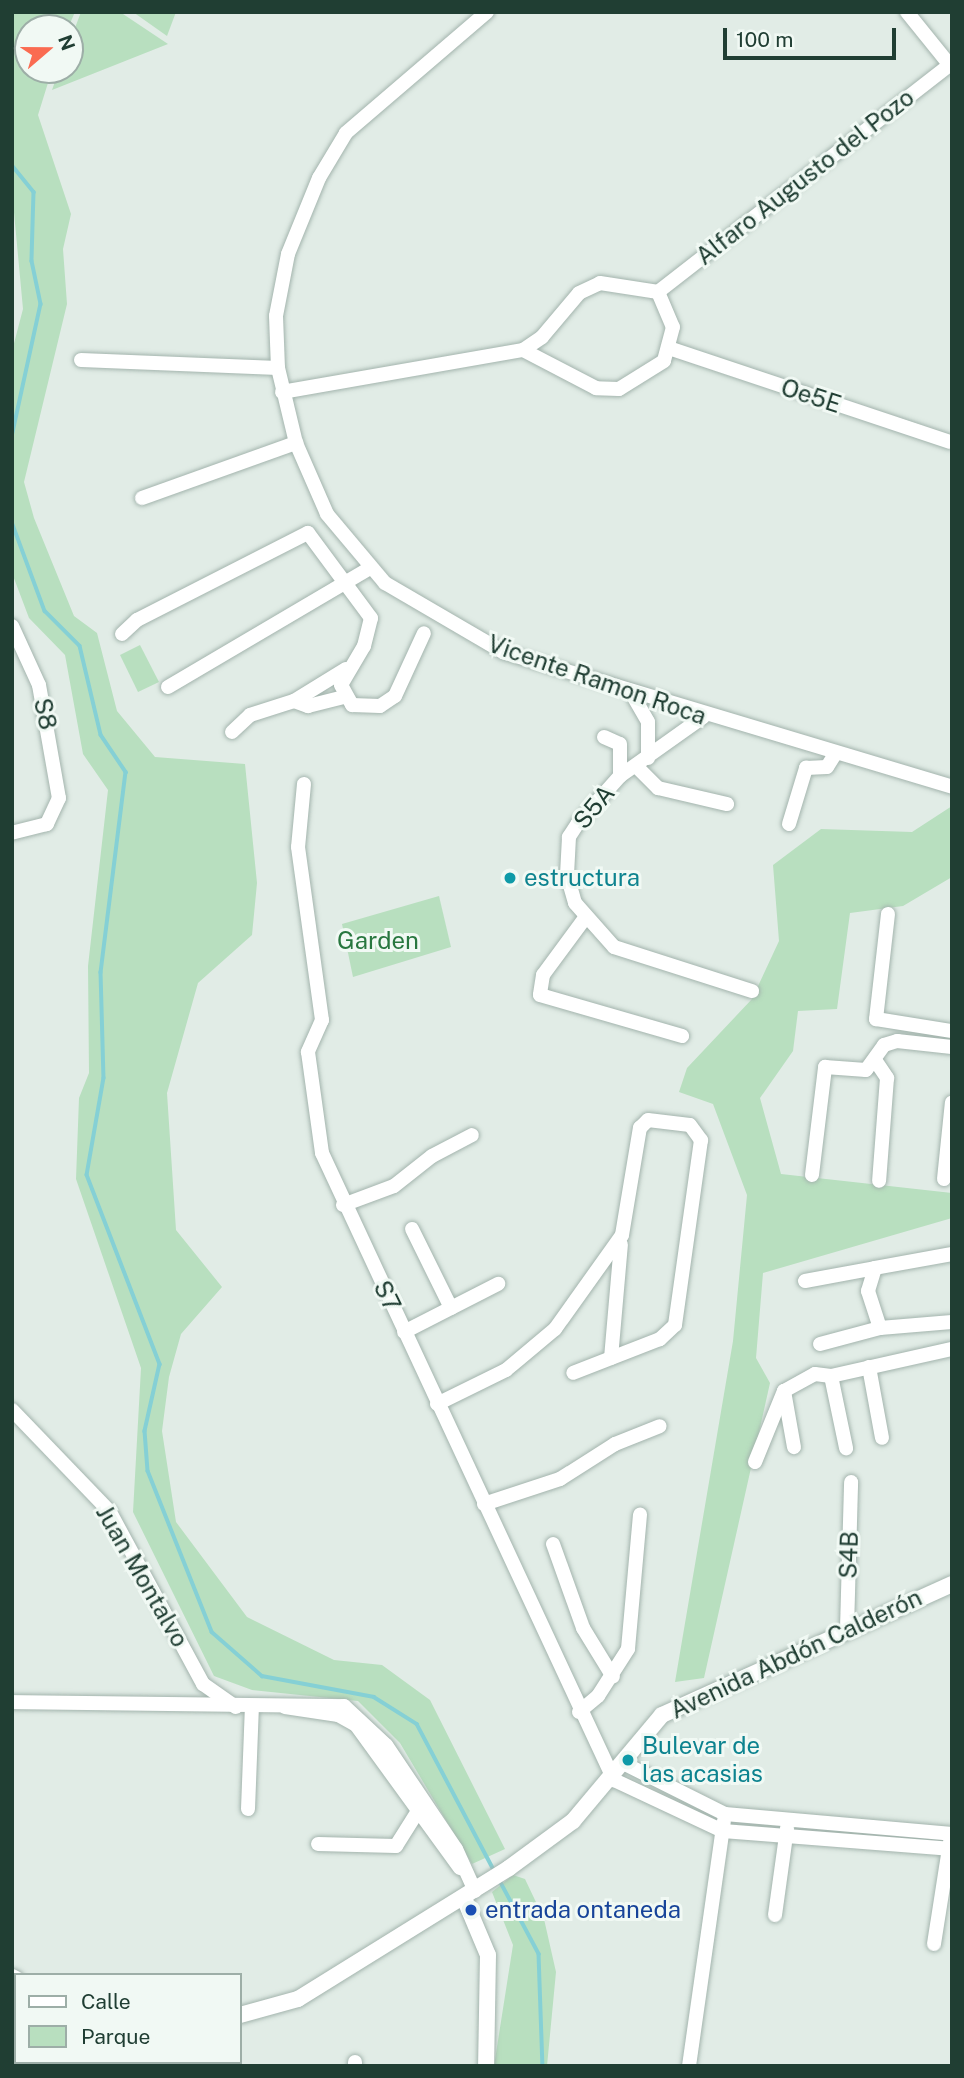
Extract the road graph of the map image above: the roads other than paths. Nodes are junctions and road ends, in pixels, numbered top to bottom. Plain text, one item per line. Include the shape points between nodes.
1 (487, 12) edge
2 (907, 12) edge
3 (951, 64) edge
4 (658, 292) junction
5 (672, 349) junction
6 (523, 350) junction
7 (81, 360) dead end
8 (278, 368) junction
9 (282, 392) junction
10 (950, 442) dead end
11 (296, 443) junction
12 (142, 498) dead end
13 (370, 568) junction
14 (347, 586) junction
15 (12, 626) edge
16 (424, 633) dead end
17 (122, 634) dead end
18 (346, 669) junction
19 (169, 687) dead end
20 (632, 694) junction
21 (345, 697) junction
22 (294, 701) junction
23 (703, 717) junction
24 (232, 732) dead end
25 (604, 737) dead end
26 (835, 754) junction
27 (643, 762) junction
28 (620, 776) junction
29 (304, 784) dead end
30 (952, 787) edge
31 (726, 804) dead end
32 (789, 824) dead end
33 (12, 833) edge
34 (888, 914) dead end
35 (585, 918) junction
36 (752, 991) dead end
37 (952, 1031) edge
38 (682, 1036) dead end
39 (952, 1047) edge
40 (875, 1059) junction
41 (952, 1102) edge
42 (472, 1135) dead end
43 (812, 1175) dead end
44 (944, 1179) dead end
45 (879, 1181) dead end
46 (343, 1205) junction
47 (412, 1229) dead end
48 (622, 1235) junction
49 (952, 1254) edge
50 (875, 1268) junction
51 (805, 1281) dead end
52 (498, 1284) dead end
53 (590, 1285) junction
54 (614, 1295) junction
55 (451, 1308) junction
56 (952, 1322) edge
57 (880, 1328) junction
58 (404, 1332) junction
59 (820, 1345) dead end
60 (952, 1349) edge
61 (611, 1358) junction
62 (869, 1367) junction
63 (573, 1373) dead end
64 (831, 1376) junction
65 (784, 1391) junction
66 (437, 1404) junction
67 (12, 1410) edge
68 (660, 1426) dead end
69 (882, 1438) dead end
70 (794, 1447) dead end
71 (846, 1448) dead end
72 (755, 1462) dead end
73 (851, 1482) dead end
74 (484, 1504) junction
75 (640, 1515) dead end
76 (553, 1544) dead end
77 (952, 1584) edge
78 (847, 1629) junction
79 (612, 1677) junction
80 (12, 1702) edge
81 (244, 1707) junction
82 (285, 1707) junction
83 (579, 1712) junction
84 (623, 1763) junction
85 (614, 1780) junction
86 (248, 1809) dead end
87 (418, 1811) junction
88 (725, 1814) junction
89 (788, 1819) junction
90 (872, 1827) junction
91 (723, 1830) junction
92 (951, 1834) edge
93 (786, 1836) junction
94 (872, 1843) junction
95 (318, 1844) dead end
96 (951, 1849) edge
97 (464, 1871) junction
98 (475, 1891) junction
99 (775, 1915) dead end
100 (934, 1944) dead end
101 (242, 2014) edge
102 (486, 2066) edge
103 (689, 2066) edge

1 - 8 street, Vicente Ramon Roca via 346,133 319,178 288,254 276,316
2 - 3 street
3 - 4 street, Alfaro Augusto del Pozo
4 - 5 street via 671,317
4 - 6 street via 614,283 587,287
5 - 6 street via 642,381 619,389 596,388
5 - 10 street, Oe5E
6 - 9 street
7 - 8 street
8 - 9 street, Vicente Ramon Roca
9 - 11 street, Vicente Ramon Roca
11 - 12 street
11 - 13 street, Vicente Ramon Roca via 327,514
13 - 14 street
13 - 20 street, Vicente Ramon Roca via 422,608 503,652
14 - 17 street via 308,533 137,620
14 - 18 street via 370,618 364,646
14 - 19 street
15 - 33 street, S8 via 39,685 60,785 58,808 47,824
16 - 21 street via 395,696 365,708
18 - 21 street
18 - 22 street
20 - 23 street, Vicente Ramon Roca
20 - 27 street via 648,722
21 - 22 street via 308,706
22 - 24 street via 250,715
23 - 26 street, Vicente Ramon Roca
23 - 27 street, S5A
25 - 28 street via 620,744
26 - 30 street, Vicente Ramon Roca
26 - 32 street via 827,767 806,768
27 - 28 street, S5A
27 - 31 street via 658,788
28 - 35 street, S5A via 569,837 567,875
29 - 46 street, S7 via 298,846 322,1020 308,1052 322,1153
34 - 37 street via 876,1019
35 - 36 street, S5A via 614,947
35 - 38 street via 543,975 540,995
39 - 40 street via 897,1041 884,1045
40 - 43 street via 866,1070 825,1067
40 - 45 street via 887,1077
41 - 44 street
42 - 46 street via 432,1156 394,1186
46 - 58 street, S7
47 - 55 street
48 - 53 street
48 - 54 street
48 - 61 street via 640,1128 648,1120 690,1125 701,1140 675,1325 660,1339
49 - 50 street
50 - 51 street
50 - 57 street via 869,1291
52 - 55 street
53 - 54 street
53 - 66 street via 555,1329 514,1364
54 - 61 street
55 - 58 street
56 - 57 street
57 - 59 street
58 - 66 street, S7
60 - 62 street
61 - 63 street
62 - 64 street
62 - 69 street
64 - 65 street via 794,1380
64 - 71 street
65 - 70 street
65 - 72 street
66 - 74 street, S7
67 - 81 street, Juan Montalvo via 105,1506 203,1684
68 - 74 street via 615,1444 560,1479
73 - 78 street, S4B
74 - 83 street, S7
75 - 79 street via 631,1563 633,1622
76 - 79 street via 583,1628
77 - 78 street, Avenida Abdón Calderón
78 - 84 street, Avenida Abdón Calderón via 662,1714
79 - 83 street
80 - 81 street
81 - 82 street
81 - 86 street
82 - 87 street via 338,1715 356,1724
82 - 97 street via 330,1703 362,1717 456,1849
83 - 85 street, S7
84 - 85 street, Avenida Abdón Calderón
84 - 88 street
85 - 91 street
85 - 98 street, Avenida Abdón Calderón via 573,1821
87 - 95 street via 396,1846
87 - 97 street
88 - 89 street
88 - 91 street
89 - 90 street
89 - 93 street
90 - 92 street
90 - 94 street
91 - 93 street
91 - 103 street
92 - 96 street
93 - 94 street
93 - 99 street
94 - 96 street
96 - 100 street
97 - 98 street
98 - 101 street, Avenida Abdón Calderón via 298,1999
98 - 102 street via 488,1955

